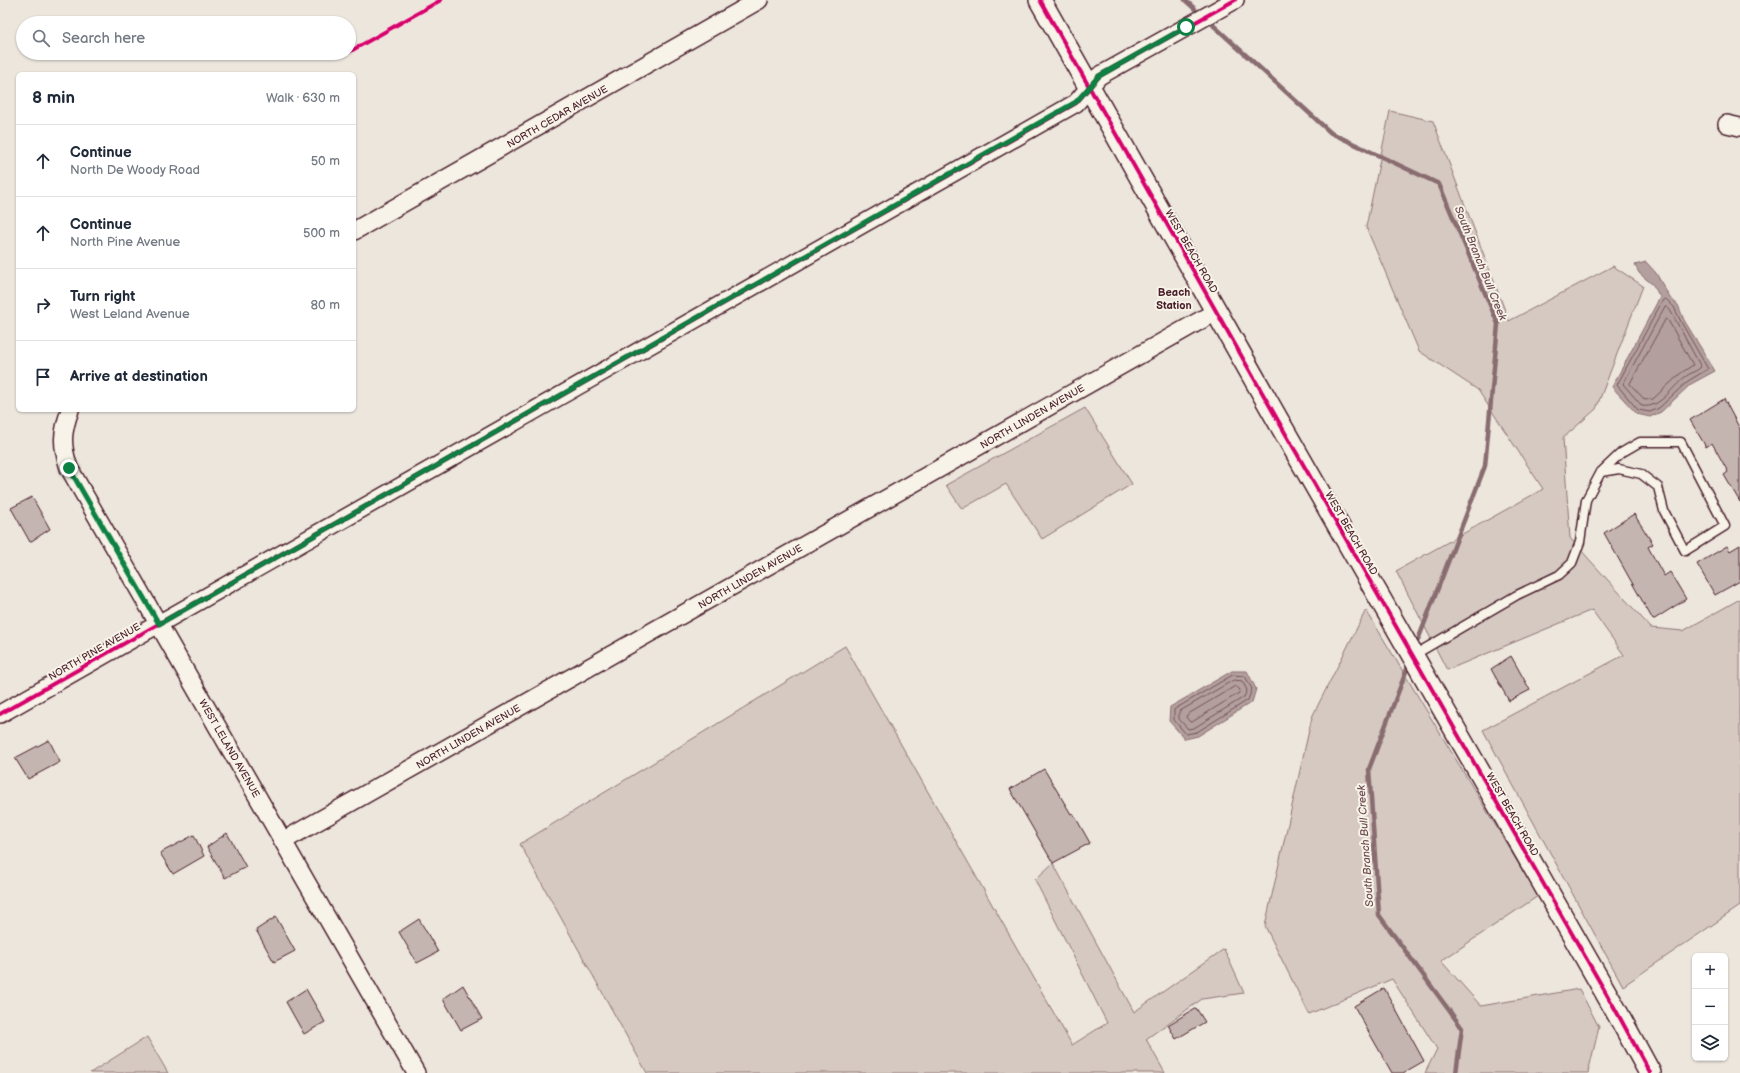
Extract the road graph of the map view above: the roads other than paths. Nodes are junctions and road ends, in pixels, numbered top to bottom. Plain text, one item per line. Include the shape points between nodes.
1 (759, 0) edge
2 (1040, 0) edge
3 (1235, 0) edge
4 (1090, 87) junction
5 (356, 230) edge
6 (1217, 311) junction
7 (68, 414) edge
8 (1601, 472) junction
9 (159, 624) junction
10 (1413, 656) junction
11 (0, 714) edge
12 (283, 841) junction
13 (416, 1073) edge
14 (1650, 1073) edge

1 - 5 street, NORTH CEDAR AVENUE
2 - 4 street, WEST BEACH ROAD
3 - 4 street, NORTH PINE AVENUE via 1099,76
4 - 6 street, WEST BEACH ROAD
4 - 9 street, NORTH PINE AVENUE via 1076,102
6 - 10 street, WEST BEACH ROAD
6 - 12 street, NORTH LINDEN AVENUE
7 - 9 street, WEST LELAND AVENUE via 63,428 63,451 69,468
8 - 8 lane via 1620,453 1640,442 1681,442 1725,526 1685,551 1664,511 1658,488 1641,474 1619,469
8 - 10 lane via 1586,500 1580,542 1572,563 1559,575 1517,595
9 - 11 street, NORTH PINE AVENUE
9 - 12 street, WEST LELAND AVENUE
10 - 14 street, WEST BEACH ROAD
12 - 13 street, WEST LELAND AVENUE

